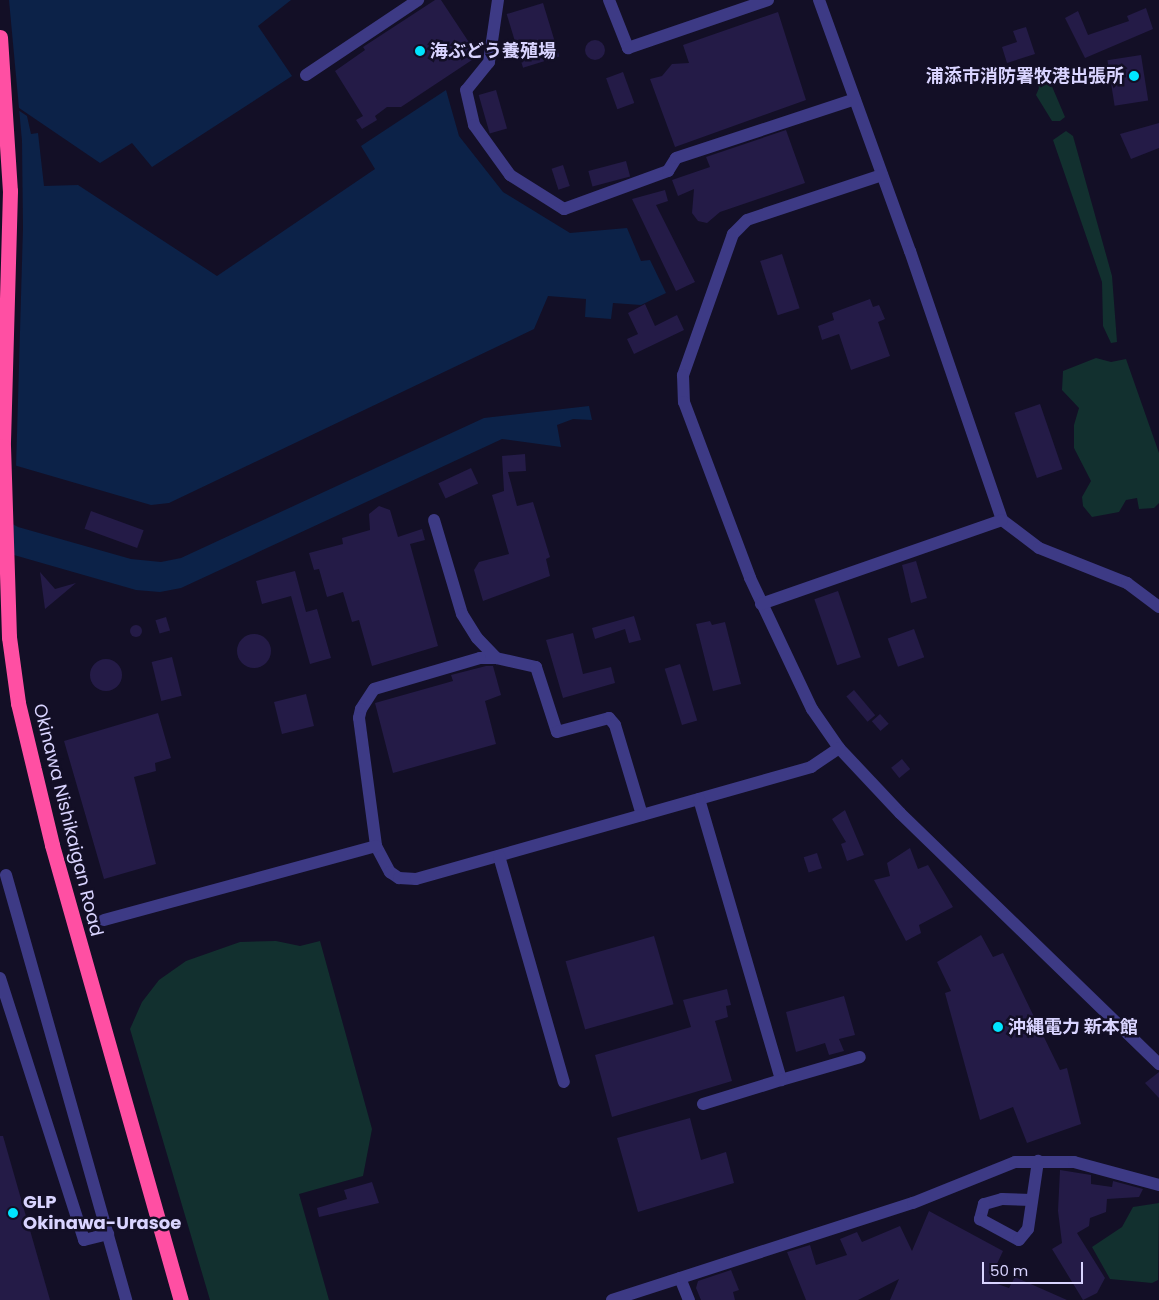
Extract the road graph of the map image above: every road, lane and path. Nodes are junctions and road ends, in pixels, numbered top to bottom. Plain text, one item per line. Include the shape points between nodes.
1 (418, 0) edge
2 (498, 0) edge
3 (610, 0) edge
4 (768, 0) edge
5 (819, 0) edge
6 (0, 37) edge
7 (306, 75) dead end
8 (855, 99) junction
9 (882, 175) junction
10 (434, 520) dead end
11 (1002, 520) junction
12 (761, 604) junction
13 (1159, 608) edge
14 (496, 658) junction
15 (839, 748) junction
16 (699, 799) junction
17 (642, 815) junction
18 (376, 846) junction
19 (499, 856) junction
20 (6, 875) dead end
21 (104, 920) dead end
22 (0, 978) edge
23 (860, 1056) dead end
24 (1159, 1064) edge
25 (781, 1080) junction
26 (564, 1082) dead end
27 (703, 1104) dead end
28 (1038, 1161) junction
29 (1159, 1185) edge
30 (1032, 1200) dead end
31 (108, 1234) junction
32 (680, 1278) junction
33 (126, 1300) edge
34 (181, 1300) edge
35 (612, 1300) edge
36 (688, 1300) edge

1 - 7 street
2 - 8 street via 489,62 466,90 474,125 510,175 564,209 668,171 676,158
3 - 4 street via 628,48
5 - 8 street
6 - 34 highway, Okinawa Nishikaigan Road via 10,191 3,446 9,637 31,764
8 - 9 street
9 - 11 street
9 - 12 street via 747,220 733,234 683,375 684,402
10 - 14 street via 462,614 477,638
11 - 12 street
11 - 13 street via 1039,548 1127,583
12 - 15 street via 812,708
14 - 17 street via 536,667 557,732 610,718 615,725
14 - 18 street via 480,658 374,689 368,696 359,718
15 - 16 street via 811,767
15 - 24 street via 900,813
16 - 17 street
16 - 25 street
17 - 19 street
18 - 19 street via 382,860 399,878 416,879
18 - 21 street
19 - 26 street
20 - 31 street
22 - 31 street via 84,1240
23 - 25 street
25 - 27 street
28 - 29 street via 1083,1163
28 - 30 street
28 - 32 street via 993,1169 913,1203
31 - 33 street
32 - 35 street
32 - 36 street

